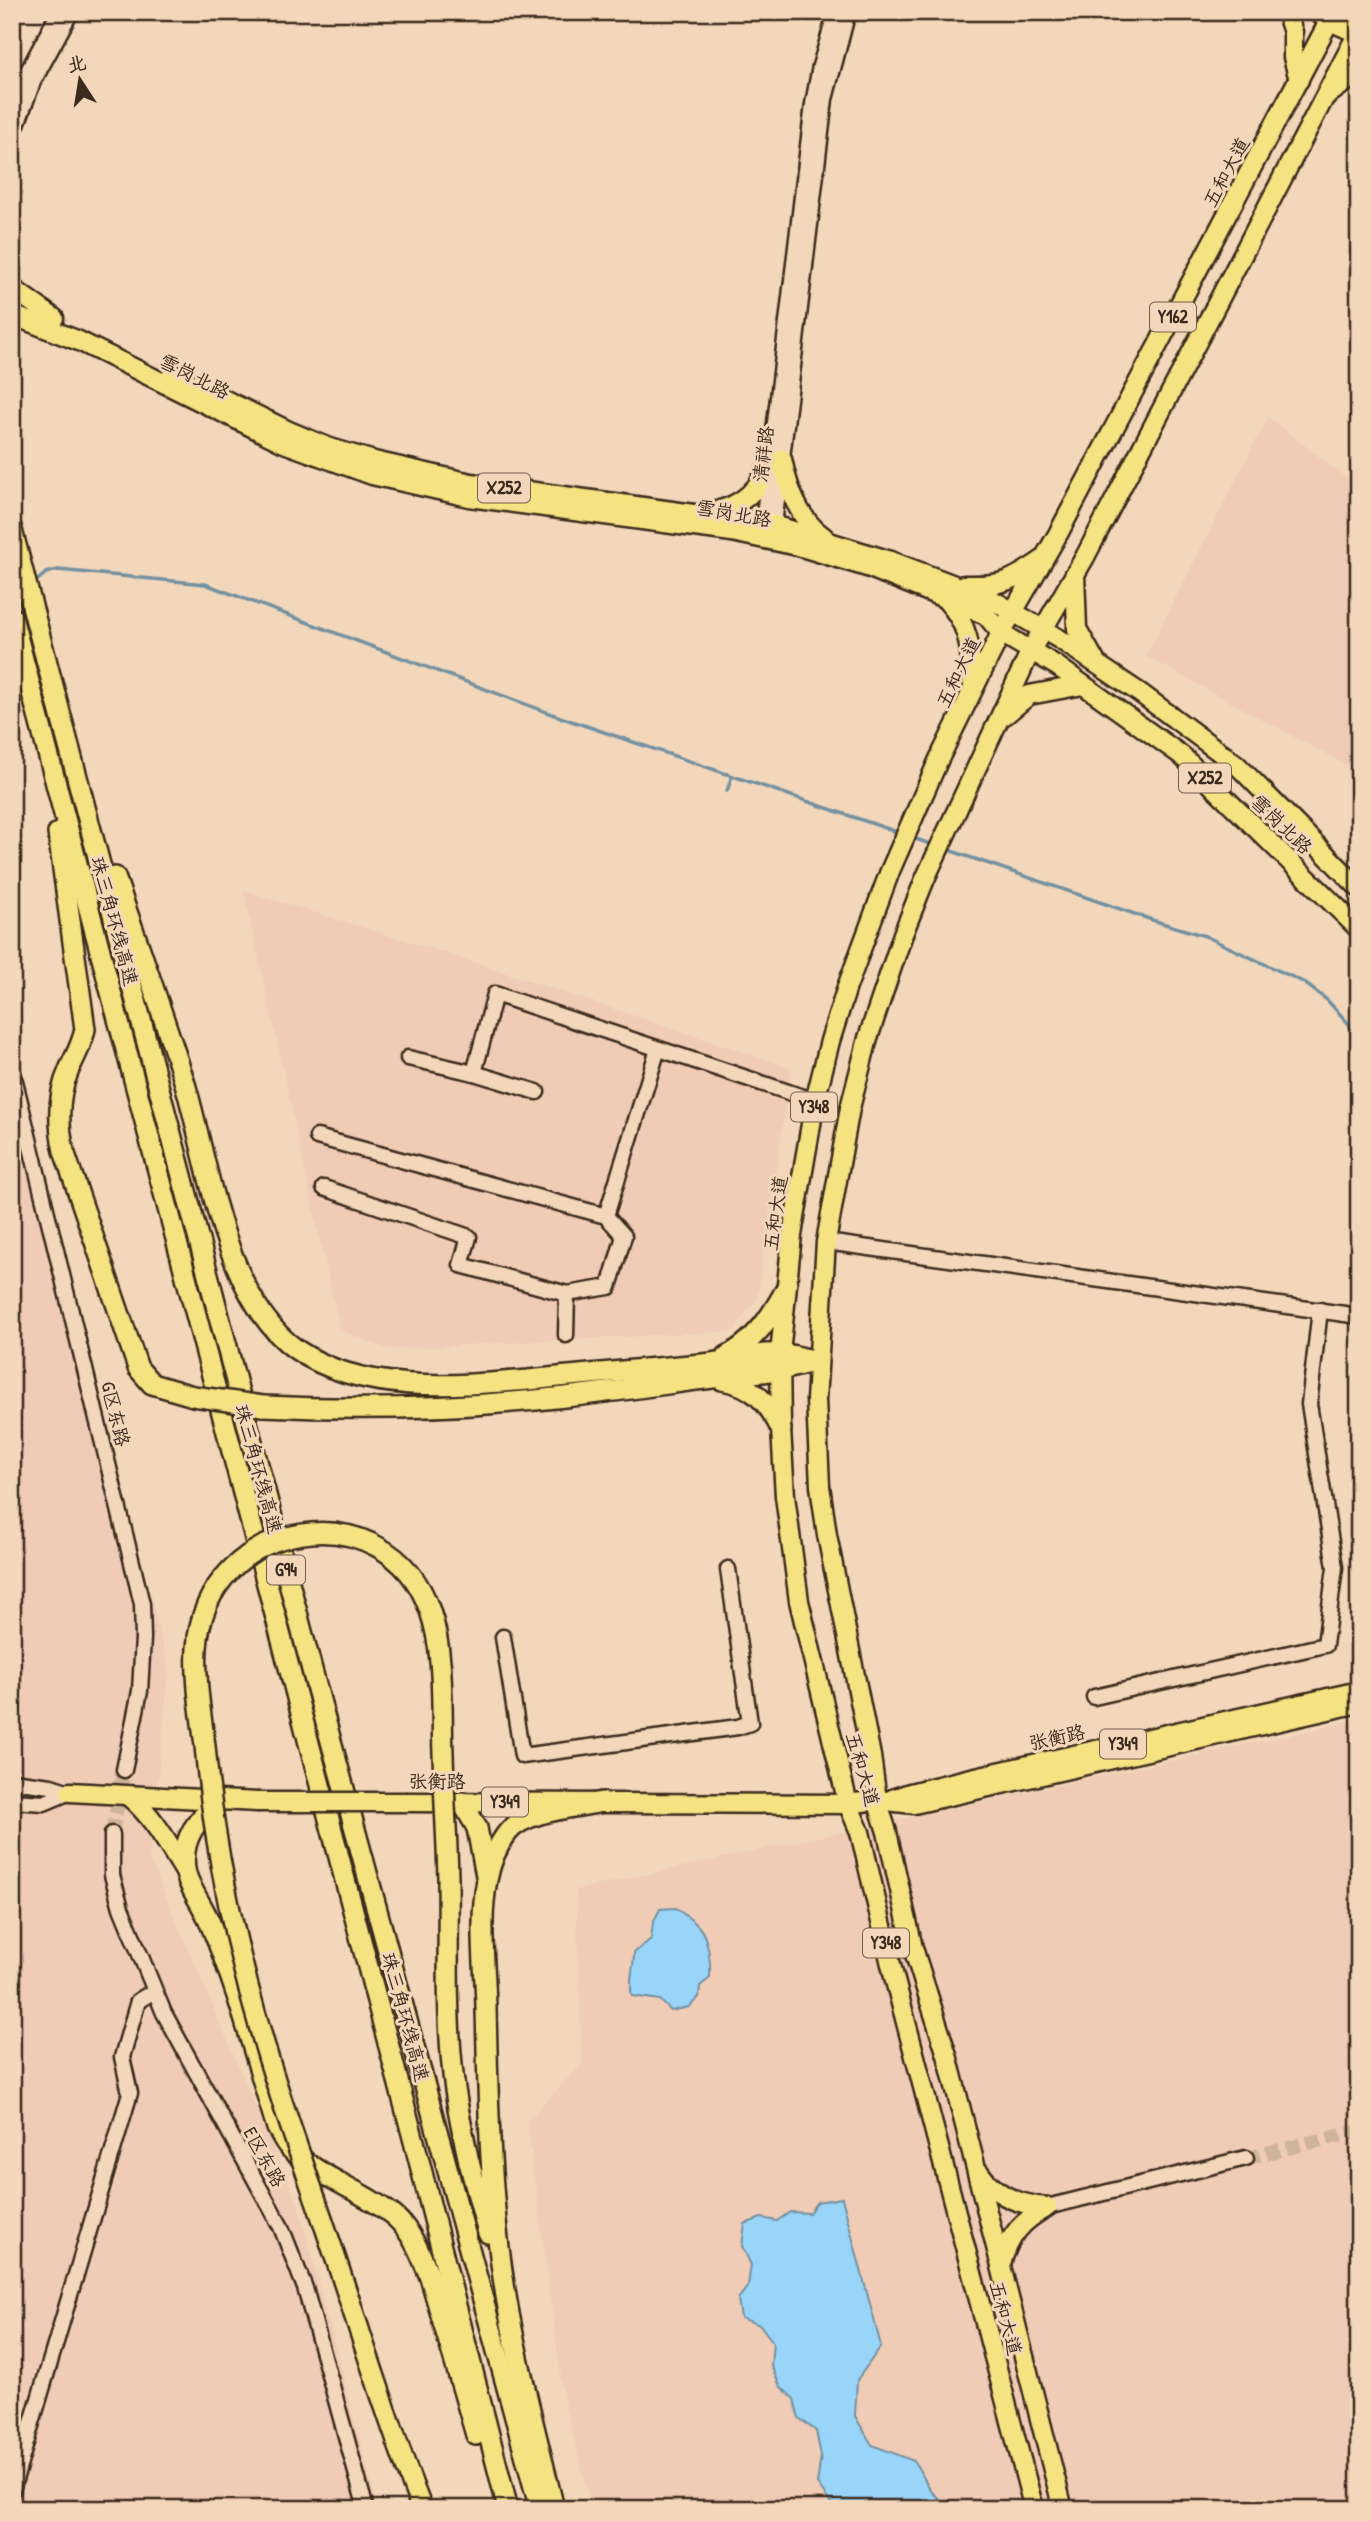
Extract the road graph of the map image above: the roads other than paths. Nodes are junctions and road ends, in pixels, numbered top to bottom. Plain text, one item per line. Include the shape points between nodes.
1 (59, 12) edge
2 (71, 12) edge
3 (836, 12) edge
4 (848, 12) edge
5 (1286, 12) edge
6 (1327, 15) edge
7 (1358, 33) edge
8 (1359, 72) edge
9 (1299, 80) junction
10 (1324, 99) junction
11 (12, 101) edge
12 (12, 138) edge
13 (12, 288) edge
14 (12, 302) edge
15 (12, 315) edge
16 (12, 322) edge
17 (51, 323) junction
18 (777, 458) junction
19 (700, 513) junction
20 (768, 529) junction
21 (12, 530) edge
22 (830, 541) junction
23 (1044, 559) junction
24 (1075, 574) junction
25 (949, 591) junction
26 (1014, 612) junction
27 (12, 617) edge
28 (1044, 629) junction
29 (1001, 633) junction
30 (1031, 650) junction
31 (1097, 664) junction
32 (1083, 685) junction
33 (973, 690) junction
34 (999, 719) junction
35 (66, 735) junction
36 (45, 741) junction
37 (1359, 888) edge
38 (1359, 929) edge
39 (658, 1049) junction
40 (408, 1058) dead end
41 (12, 1069) edge
42 (474, 1073) junction
43 (537, 1092) dead end
44 (815, 1101) junction
45 (317, 1137) dead end
46 (324, 1188) dead end
47 (606, 1216) junction
48 (826, 1242) junction
49 (785, 1291) junction
50 (567, 1294) junction
51 (1320, 1310) junction
52 (1359, 1315) edge
53 (566, 1335) dead end
54 (817, 1361) junction
55 (781, 1362) junction
56 (707, 1371) junction
57 (532, 1379) junction
58 (533, 1400) junction
59 (781, 1429) junction
60 (728, 1569) dead end
61 (503, 1637) dead end
62 (1359, 1690) edge
63 (1094, 1697) dead end
64 (1359, 1703) edge
65 (124, 1770) tunnel mouth
66 (12, 1781) edge
67 (70, 1792) junction
68 (129, 1796) junction
69 (12, 1801) edge
70 (220, 1801) junction
71 (882, 1801) junction
72 (461, 1802) junction
73 (602, 1802) junction
74 (848, 1804) junction
75 (112, 1834) tunnel mouth
76 (185, 1871) junction
77 (486, 1881) junction
78 (154, 1991) junction
79 (1246, 2158) tunnel mouth
80 (976, 2169) junction
81 (1047, 2207) junction
82 (1001, 2264) junction
83 (507, 2301) junction
84 (12, 2490) edge
85 (366, 2509) edge
86 (422, 2509) edge
87 (499, 2509) edge
88 (508, 2509) edge
89 (540, 2509) edge
90 (554, 2509) edge
91 (1034, 2509) edge
92 (1063, 2509) edge

1 - 11 street
2 - 12 street via 33,82
3 - 18 street, 清祥路 via 813,104
4 - 18 street, 清祥路 via 825,99
5 - 9 main road
6 - 7 main road
6 - 9 main road, 五和大道 / Y162
7 - 10 main road, 五和大道 / Y162
8 - 10 main road
9 - 23 main road, 五和大道 / Y162
10 - 24 main road, 五和大道 / Y162
13 - 17 main road
14 - 17 main road, 雪岗北路 / X252
15 - 17 main road, 雪岗北路 / X252
16 - 17 main road
17 - 19 main road, 雪岗北路 / X252 via 330,448 471,483
17 - 20 main road, 雪岗北路 / X252 via 284,443 372,475 469,497 732,531
18 - 19 main road via 750,495 721,510
18 - 20 street, 清祥路
18 - 22 main road via 798,507
19 - 20 main road, 雪岗北路 / X252
20 - 22 main road, 雪岗北路 / X252
20 - 25 main road, 雪岗北路 / X252 via 798,546
21 - 35 highway, 珠三角环线高速 / G94
22 - 25 main road, 雪岗北路 / X252
23 - 25 main road via 1012,580
23 - 26 main road, 五和大道 / Y162
24 - 28 main road, 五和大道 / Y162
24 - 31 main road via 1077,629
25 - 26 main road, 雪岗北路 / X252 via 991,599
25 - 29 main road, 雪岗北路 / X252 via 986,615
25 - 33 main road via 970,640
26 - 28 main road, 雪岗北路 / X252
26 - 29 main road, 五和大道 / Y348
27 - 36 highway, 珠三角环线高速 / G94
28 - 30 main road, 五和大道 / Y162
28 - 31 main road, 雪岗北路 / X252
29 - 30 main road, 雪岗北路 / X252
29 - 33 main road, 五和大道 / Y348
30 - 32 main road, 雪岗北路 / X252
30 - 34 main road, 五和大道 / Y348
31 - 37 main road, 雪岗北路 / X252 via 1237,765
32 - 34 main road via 1029,695
32 - 38 main road, 雪岗北路 / X252 via 1181,755
33 - 44 main road, 五和大道 / Y348 via 890,870 847,987
34 - 48 main road, 五和大道 / Y348 via 898,947 850,1108
35 - 57 highway via 159,1002 227,1240 254,1303 296,1349 354,1377 435,1383
35 - 89 highway, 珠三角环线高速 / G94 via 321,1706
36 - 58 highway, bridge via 85,1029 64,1084 60,1132 138,1368 152,1384 193,1396 263,1406 330,1409
36 - 88 highway, 珠三角环线高速 / G94
39 - 42 street via 495,994
39 - 44 street
39 - 47 street
40 - 42 street
41 - 65 street, G区东路 via 142,1604 140,1691
42 - 43 street
44 - 49 main road, 五和大道 / Y348
45 - 47 street
46 - 50 street via 469,1237 461,1265
47 - 50 street via 624,1236 609,1287
48 - 51 street
48 - 54 main road, 五和大道 / Y348
49 - 55 main road, 五和大道 / Y348
49 - 56 highway via 752,1339
50 - 53 street
51 - 52 street
51 - 63 street via 1309,1404 1335,1567 1325,1645
54 - 55 highway
54 - 71 main road, 五和大道 / Y348 via 817,1447 827,1535
55 - 56 highway
55 - 59 main road, 五和大道 / Y348
56 - 57 highway
56 - 58 highway
56 - 59 highway via 762,1398
57 - 58 highway
59 - 74 main road, 五和大道 / Y348 via 799,1601
60 - 61 street via 750,1723 738,1727 522,1756
62 - 71 main road, 张衡路 / Y349
64 - 71 main road, 张衡路 via 914,1804
66 - 67 street
67 - 68 main road, 张衡路
67 - 69 street via 44,1803
68 - 70 main road, 张衡路
68 - 76 highway via 146,1810
70 - 72 main road, 张衡路 / Y349, bridge
70 - 76 highway via 202,1814 193,1828
71 - 74 main road, 张衡路 / Y349
71 - 80 main road, 五和大道 / Y348 via 913,1948
72 - 73 main road, 张衡路 / Y349
72 - 77 highway via 477,1828
73 - 74 main road, 张衡路 / Y349
73 - 77 highway via 517,1823 499,1844
74 - 91 main road, 五和大道 / Y348 via 860,1832
75 - 78 street, E区东路 via 112,1875
76 - 87 highway via 210,1922 277,2129 288,2147 393,2216 420,2252
77 - 83 highway via 490,2143
78 - 84 street via 138,2001 122,2057 130,2093
78 - 85 street, E区东路 via 281,2227 305,2288
79 - 81 street
80 - 81 main road via 1000,2194
80 - 82 main road, 五和大道 / Y348
81 - 82 main road via 1012,2234
82 - 92 main road, 五和大道 / Y348
83 - 86 highway, bridge via 469,2162 451,2056 439,1678 429,1608 403,1567 366,1542 322,1532 267,1542 223,1576 201,1620 197,1647 221,1866 264,2046
83 - 90 highway

